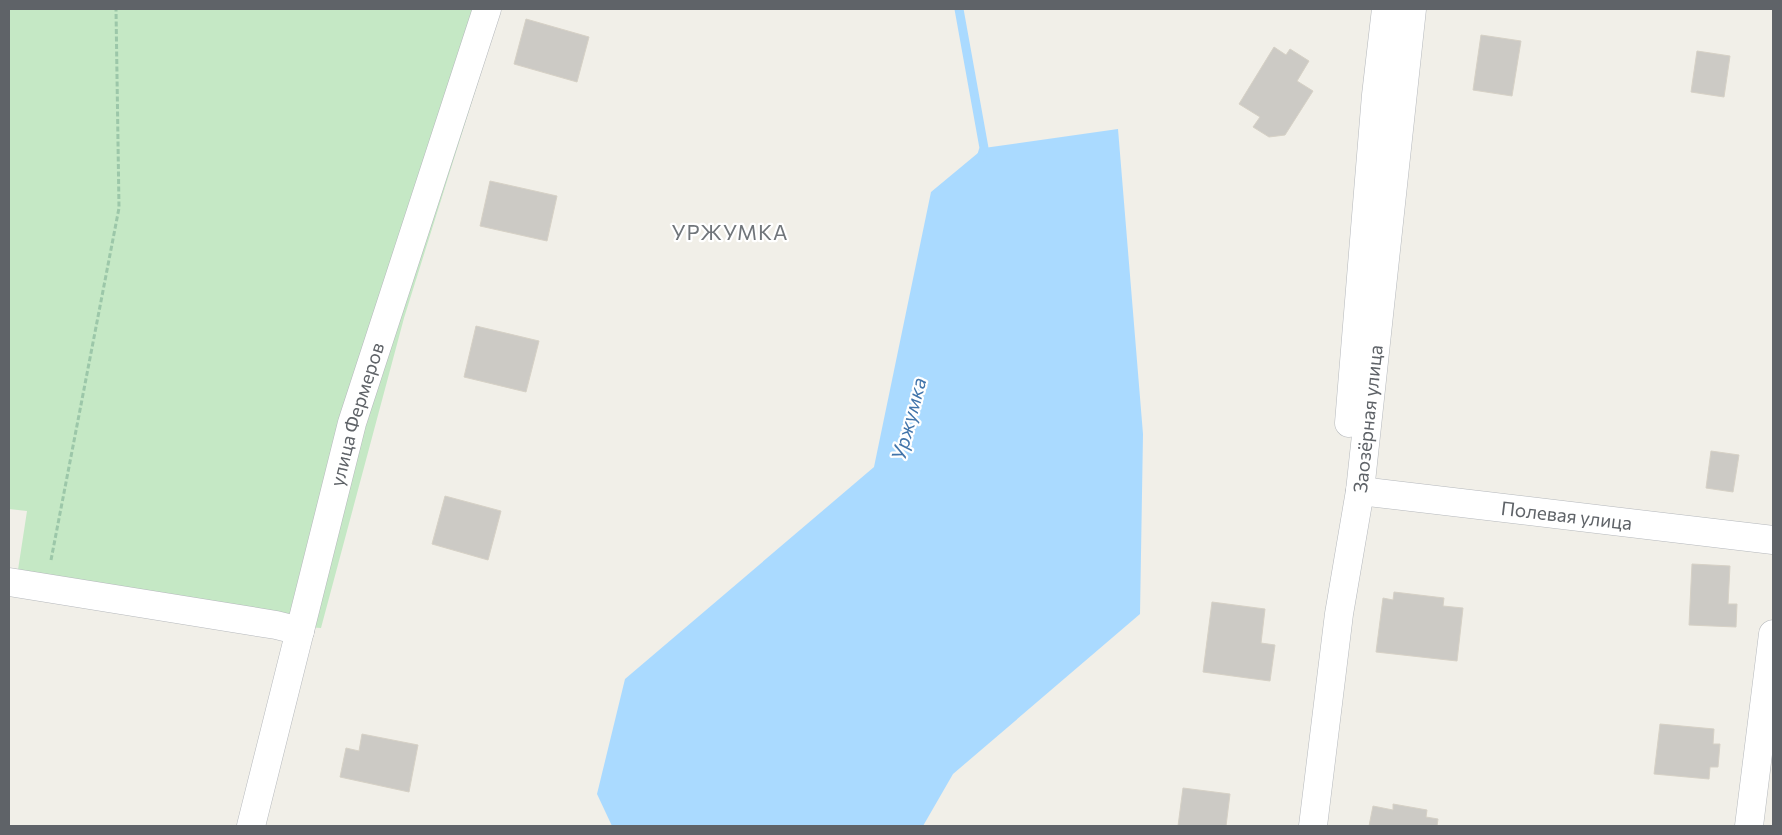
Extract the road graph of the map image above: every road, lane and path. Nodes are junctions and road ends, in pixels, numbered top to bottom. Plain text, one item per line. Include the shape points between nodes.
1 (116, 9) edge
2 (487, 9) edge
3 (1386, 9) edge
4 (1412, 9) edge
5 (1360, 491) junction
6 (1773, 540) edge
7 (9, 582) edge
8 (46, 588) junction
9 (1339, 614) junction
10 (300, 631) junction
11 (1773, 634) edge
12 (251, 826) edge
13 (1313, 826) edge
14 (1749, 826) edge

1 - 8 path via 119,208
2 - 10 street, улица Фермеров via 352,423
3 - 9 street via 1338,552
4 - 5 street, Заозёрная улица
5 - 6 street, Полевая улица
5 - 9 street, Заозёрная улица
7 - 8 street
8 - 10 street
9 - 13 street, Заозёрная улица
10 - 12 street, улица Фермеров
11 - 14 street

